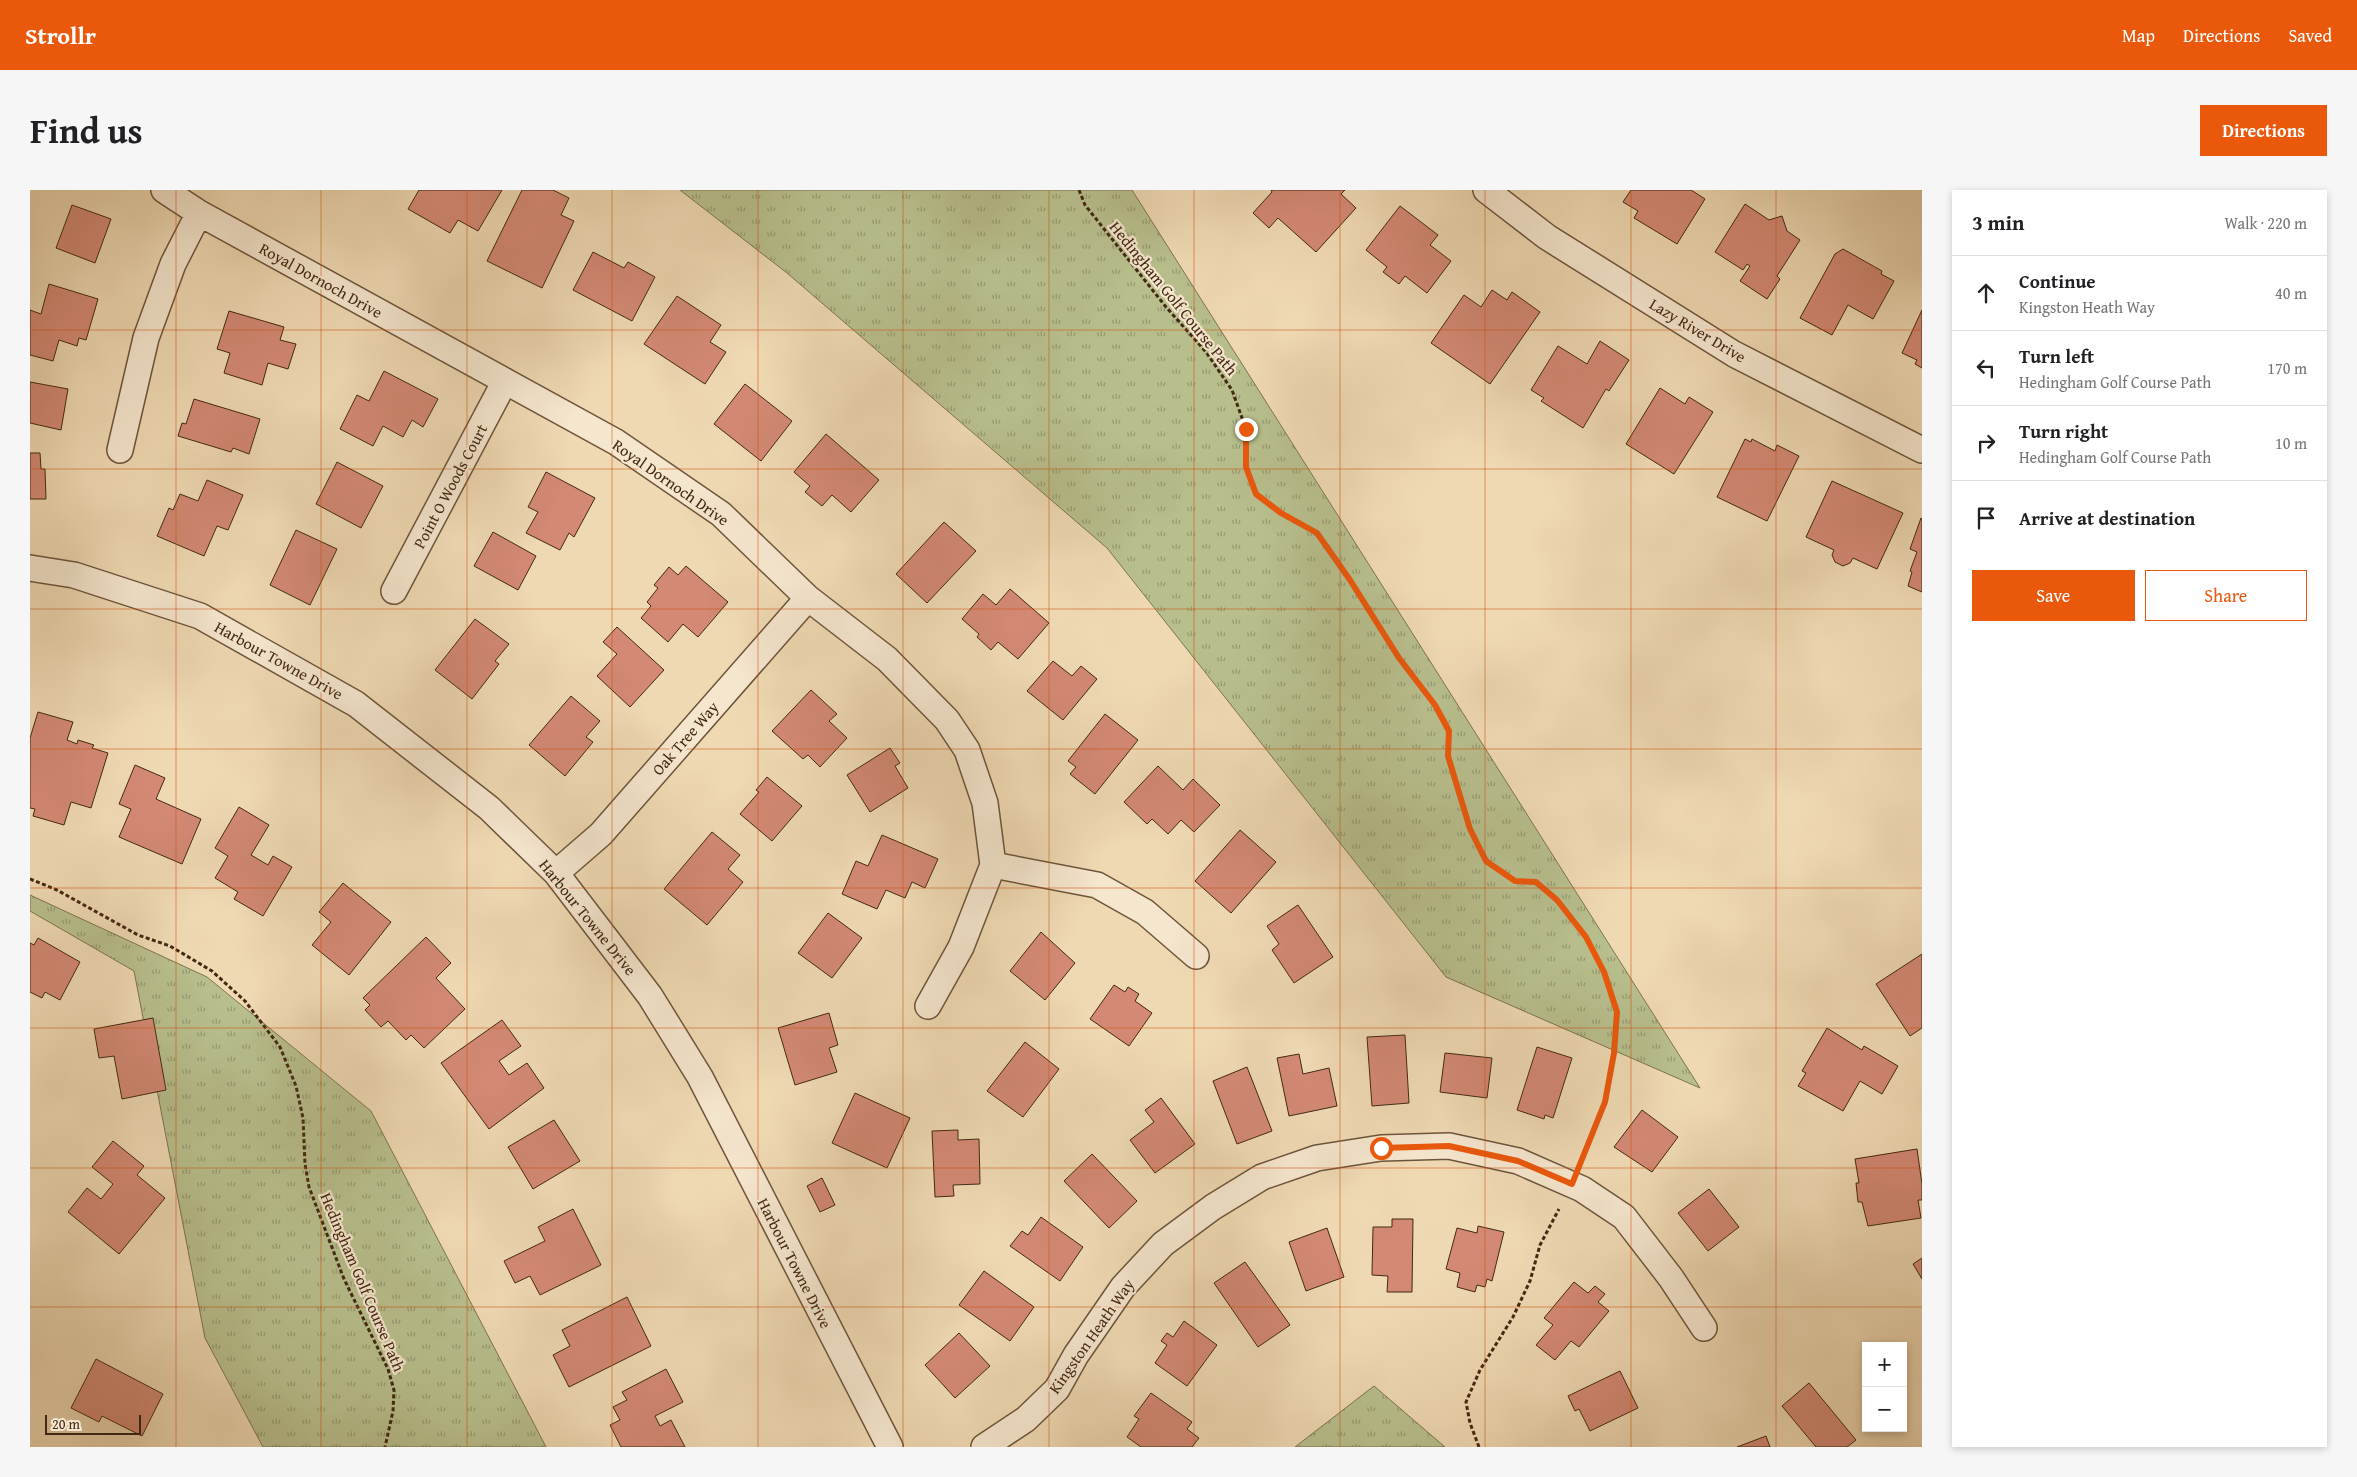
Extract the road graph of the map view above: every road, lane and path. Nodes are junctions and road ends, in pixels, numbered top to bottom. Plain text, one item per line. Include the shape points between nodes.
1 (164, 190) edge
2 (1079, 190) edge
3 (1486, 190) edge
4 (199, 213) junction
5 (505, 381) junction
6 (120, 450) dead end
7 (1922, 450) edge
8 (30, 568) edge
9 (394, 591) dead end
10 (808, 598) junction
11 (993, 865) junction
12 (556, 872) junction
13 (30, 879) edge
14 (1196, 956) dead end
15 (928, 1006) dead end
16 (1572, 1184) junction
17 (1704, 1328) dead end
18 (385, 1447) edge
19 (890, 1447) edge
20 (984, 1447) edge
21 (1479, 1447) edge

1 - 4 street, Royal Dornoch Drive
2 - 16 path, Hedingham Golf Course Path via 1084,205 1206,352 1232,390 1246,429 1246,467 1256,494 1281,513 1317,533 1399,658 1435,705 1449,731 1448,756 1470,829 1486,861 1515,881 1536,882 1557,900 1586,937 1604,972 1617,1012 1614,1053 1605,1102
3 - 7 street, Lazy River Drive via 1547,237 1734,354
4 - 5 street, Royal Dornoch Drive
4 - 6 street via 173,264 146,338
5 - 9 street, Point O Woods Court
5 - 10 street, Royal Dornoch Drive via 616,442 721,514
8 - 12 street, Harbour Towne Drive via 74,575 200,616 356,704 488,808
10 - 11 street, Royal Dornoch Drive via 887,659 947,720 967,750 985,803
10 - 12 street, Oak Tree Way via 601,834
11 - 14 street via 1097,884 1144,912
11 - 15 street, Royal Dornoch Drive via 962,948
12 - 19 street, Harbour Towne Drive via 650,996 700,1077
13 - 18 path, Hedingham Golf Course Path via 57,890 138,935 170,946 212,971 245,1001 280,1048 296,1086 303,1118 309,1187 344,1279 388,1369 394,1390
16 - 17 street, Kingston Heath Way via 1624,1217
16 - 20 street, Kingston Heath Way via 1518,1161 1449,1146 1381,1148 1317,1158 1262,1176 1163,1244 1123,1287 1056,1389 1026,1419
16 - 21 path, Hedingham Golf Course Path via 1540,1245 1530,1281 1513,1317 1480,1370 1466,1402

